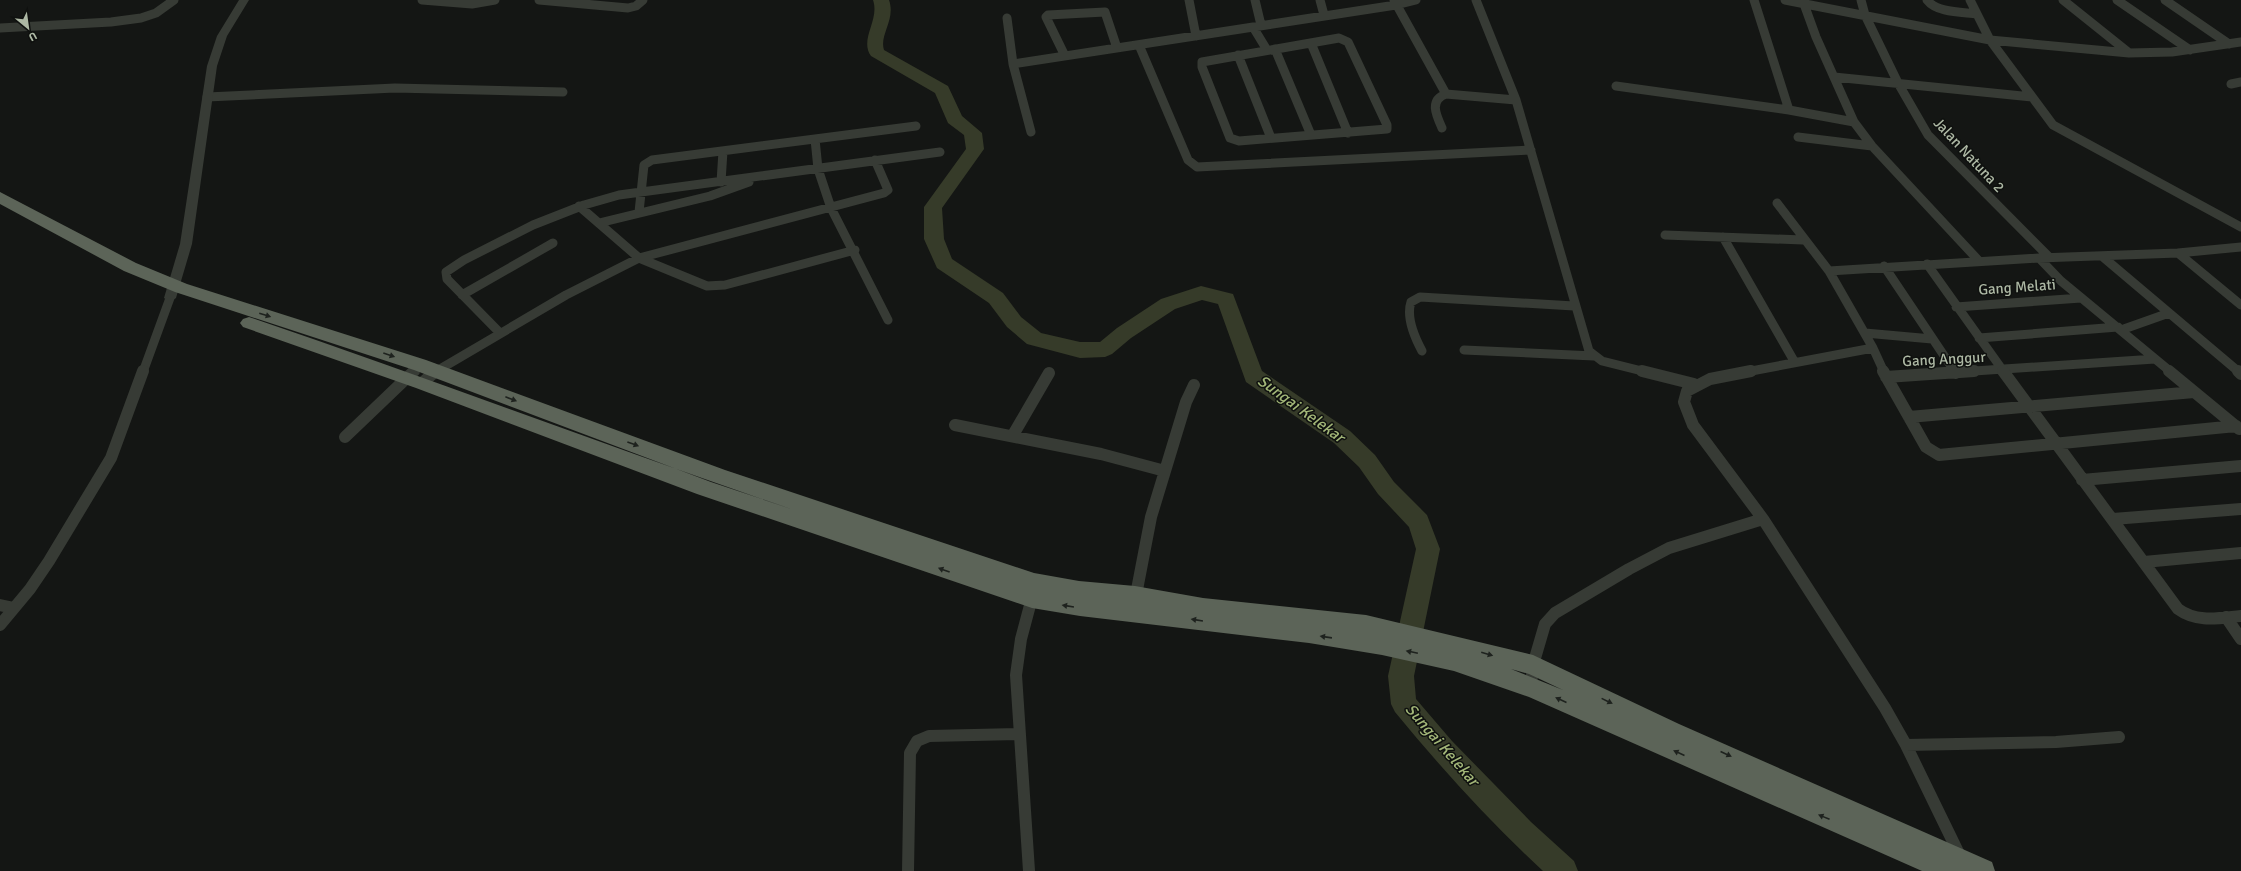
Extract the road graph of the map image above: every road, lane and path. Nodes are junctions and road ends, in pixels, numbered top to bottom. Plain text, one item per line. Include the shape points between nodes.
1 (174, 0) edge
2 (244, 0) edge
3 (422, 0) edge
4 (495, 0) edge
5 (539, 0) edge
6 (642, 0) edge
7 (1189, 0) edge
8 (1255, 0) edge
9 (1320, 0) edge
10 (1416, 0) edge
11 (1476, 0) edge
12 (1754, 0) edge
13 (1785, 0) edge
14 (1861, 0) edge
15 (1927, 0) edge
16 (1970, 0) edge
17 (2063, 0) edge
18 (2117, 0) edge
19 (2165, 0) edge
20 (604, 2) edge
21 (1395, 3) edge
22 (1804, 4) junction
23 (1977, 14) junction
24 (1324, 15) junction
25 (1865, 15) junction
26 (1007, 18) dead end
27 (1257, 26) junction
28 (0, 28) edge
29 (1196, 36) junction
30 (1990, 40) junction
31 (2241, 42) edge
32 (1311, 43) junction
33 (2229, 44) junction
34 (1139, 45) junction
35 (1117, 48) junction
36 (1271, 49) junction
37 (2190, 50) junction
38 (2129, 53) junction
39 (1238, 55) junction
40 (1065, 56) junction
41 (1014, 64) junction
42 (1834, 77) junction
43 (2241, 82) edge
44 (1898, 83) junction
45 (2231, 84) dead end
46 (1616, 86) dead end
47 (564, 92) dead end
48 (1446, 94) junction
49 (207, 97) junction
50 (2032, 97) junction
51 (1516, 100) junction
52 (1789, 110) junction
53 (1854, 122) junction
54 (916, 126) dead end
55 (1442, 128) dead end
56 (1032, 132) dead end
57 (1348, 133) junction
58 (1311, 135) junction
59 (1798, 137) dead end
60 (1271, 138) junction
61 (815, 139) junction
62 (1872, 146) junction
63 (1531, 150) junction
64 (723, 151) junction
65 (940, 152) dead end
66 (875, 160) junction
67 (818, 169) junction
68 (759, 178) junction
69 (721, 182) junction
70 (640, 192) junction
71 (1, 203) edge
72 (1777, 203) dead end
73 (579, 206) junction
74 (831, 208) junction
75 (639, 212) junction
76 (599, 223) junction
77 (2241, 227) edge
78 (1665, 234) dead end
79 (1723, 237) junction
80 (1803, 240) junction
81 (553, 243) dead end
82 (2241, 247) edge
83 (855, 250) junction
84 (2178, 253) junction
85 (2103, 257) junction
86 (639, 258) junction
87 (2044, 258) junction
88 (1979, 261) junction
89 (1927, 264) junction
90 (1884, 266) junction
91 (1829, 271) junction
92 (172, 291) junction
93 (462, 295) junction
94 (2081, 298) junction
95 (2241, 305) edge
96 (1574, 306) junction
97 (1956, 307) junction
98 (2169, 313) junction
99 (888, 320) dead end
100 (2119, 329) junction
101 (500, 333) junction
102 (1865, 333) junction
103 (1979, 338) junction
104 (1932, 339) junction
105 (1873, 348) junction
106 (1464, 350) dead end
107 (1422, 352) dead end
108 (1594, 356) junction
109 (2155, 359) junction
110 (1794, 362) junction
111 (2003, 371) junction
112 (1049, 373) dead end
113 (1956, 373) junction
114 (421, 374) junction
115 (2241, 374) edge
116 (1886, 377) junction
117 (1694, 384) junction
118 (1194, 385) dead end
119 (2194, 392) junction
120 (2028, 407) junction
121 (1909, 417) junction
122 (955, 425) dead end
123 (2238, 428) edge
124 (1013, 435) junction
125 (345, 437) dead end
126 (2055, 443) junction
127 (2241, 466) edge
128 (1165, 471) junction
129 (2082, 480) junction
130 (2241, 509) edge
131 (1763, 519) junction
132 (2113, 519) junction
133 (2241, 553) edge
134 (2144, 562) junction
135 (1033, 590) junction
136 (1134, 604) junction
137 (0, 605) edge
138 (14, 608) junction
139 (2241, 616) edge
140 (2226, 617) junction
141 (0, 625) edge
142 (2241, 639) edge
143 (1532, 676) junction
144 (1020, 734) junction
145 (2119, 737) dead end
146 (1906, 745) junction
147 (1956, 866) edge
148 (908, 871) edge
149 (1029, 871) edge
150 (1983, 871) edge

1 - 28 street via 156,13 141,18
2 - 49 street via 222,36 212,66
3 - 4 street via 472,4
5 - 20 street
6 - 20 street via 632,7
7 - 29 street
8 - 27 street
9 - 24 street
10 - 21 street
11 - 51 street
12 - 52 street
13 - 22 street
14 - 25 street, Jalan Natuna 2
15 - 23 street via 1929,5 1936,8
16 - 23 street
17 - 38 street
18 - 37 street
19 - 33 street
21 - 24 street
21 - 48 street
22 - 25 street
22 - 42 street
23 - 30 street
24 - 27 street
25 - 30 street
25 - 44 street, Jalan Natuna 2
26 - 41 street
27 - 29 street
27 - 36 street
29 - 34 street
30 - 38 street
30 - 50 street
31 - 33 street
32 - 36 street
32 - 57 street
32 - 57 street via 1339,38 1347,41 1387,126 1387,129 1381,131
33 - 37 street
34 - 35 street
34 - 63 street via 1188,160 1197,167
35 - 40 street
35 - 40 street via 1105,12 1048,15 1046,17
36 - 39 street
36 - 58 street
37 - 38 street
39 - 60 street
39 - 60 street via 1207,60 1201,64 1225,128 1234,140
40 - 41 street
41 - 56 street
42 - 44 street
42 - 53 street
43 - 45 street
44 - 50 street
44 - 87 street, Jalan Natuna 2 via 1928,135
46 - 52 street
47 - 49 street via 395,88
48 - 51 street
48 - 55 street via 1437,97 1435,107
49 - 92 street via 186,244
50 - 77 street via 2050,123 2061,131
51 - 63 street
52 - 53 street
53 - 62 street
54 - 61 street
57 - 58 street
58 - 60 street
59 - 62 street
61 - 64 street
61 - 67 street
62 - 88 street
63 - 96 street
64 - 69 street
64 - 70 street via 647,161 644,165
65 - 66 street
66 - 67 street
66 - 74 street via 888,184 887,192
67 - 68 street
67 - 74 street
68 - 69 street
68 - 75 street via 727,191
69 - 70 street
70 - 73 street
70 - 75 street
71 - 92 highway via 54,233
72 - 80 street
73 - 76 street
73 - 93 street via 531,225 450,268 446,274 447,279
74 - 83 street
74 - 86 street
75 - 76 street
76 - 86 street
78 - 79 street
79 - 80 street
79 - 110 street
80 - 91 street
81 - 93 street
82 - 84 street
83 - 86 street via 716,287 703,285
83 - 99 street
84 - 85 street
84 - 95 street
85 - 87 street
85 - 98 street
86 - 101 street via 566,295
87 - 88 street
87 - 94 street, Jalan Natuna 2 via 2061,281
88 - 89 street
89 - 90 street
89 - 97 street
90 - 91 street
90 - 104 street
91 - 102 street
92 - 114 highway
92 - 138 street via 111,458 49,561
93 - 101 street
94 - 97 street, Gang Melati
94 - 100 street, Jalan Natuna 2
96 - 107 street via 1420,297 1413,300 1410,305 1414,337
96 - 108 street via 1585,344
97 - 103 street
98 - 100 street
98 - 115 street
100 - 103 street
100 - 109 street, Jalan Natuna 2
101 - 114 street
102 - 104 street
102 - 105 street
103 - 111 street
104 - 113 street
105 - 110 street
105 - 116 street
106 - 108 street
108 - 117 street via 1602,361
109 - 111 street, Gang Anggur
109 - 119 street, Jalan Natuna 2
110 - 117 street
111 - 113 street, Gang Anggur
111 - 120 street
112 - 124 street
113 - 116 street, Gang Anggur
114 - 125 street
114 - 135 highway via 600,441 704,488
116 - 121 street
117 - 131 street via 1684,394 1685,410 1723,467
118 - 128 street via 1186,402
119 - 120 street
119 - 123 street, Jalan Natuna 2
120 - 121 street
120 - 126 street
121 - 126 street via 1926,448 1938,455
122 - 124 street
123 - 126 street
124 - 128 street
126 - 129 street
127 - 129 street
128 - 136 street via 1152,517
129 - 132 street
130 - 132 street
131 - 143 street via 1669,548 1559,610 1545,624
131 - 146 street via 1885,708
132 - 134 street
133 - 134 street
134 - 140 street via 2175,606 2185,615 2197,619
135 - 136 highway via 1080,608
135 - 144 street via 1018,661
136 - 143 highway via 1267,628 1365,634 1450,652 1481,668
137 - 138 street
138 - 141 street
139 - 140 street
140 - 142 street
143 - 147 highway via 1802,808
144 - 148 street via 929,736 913,744 910,753
144 - 149 street
145 - 146 street via 2042,743
146 - 147 street
147 - 150 highway

